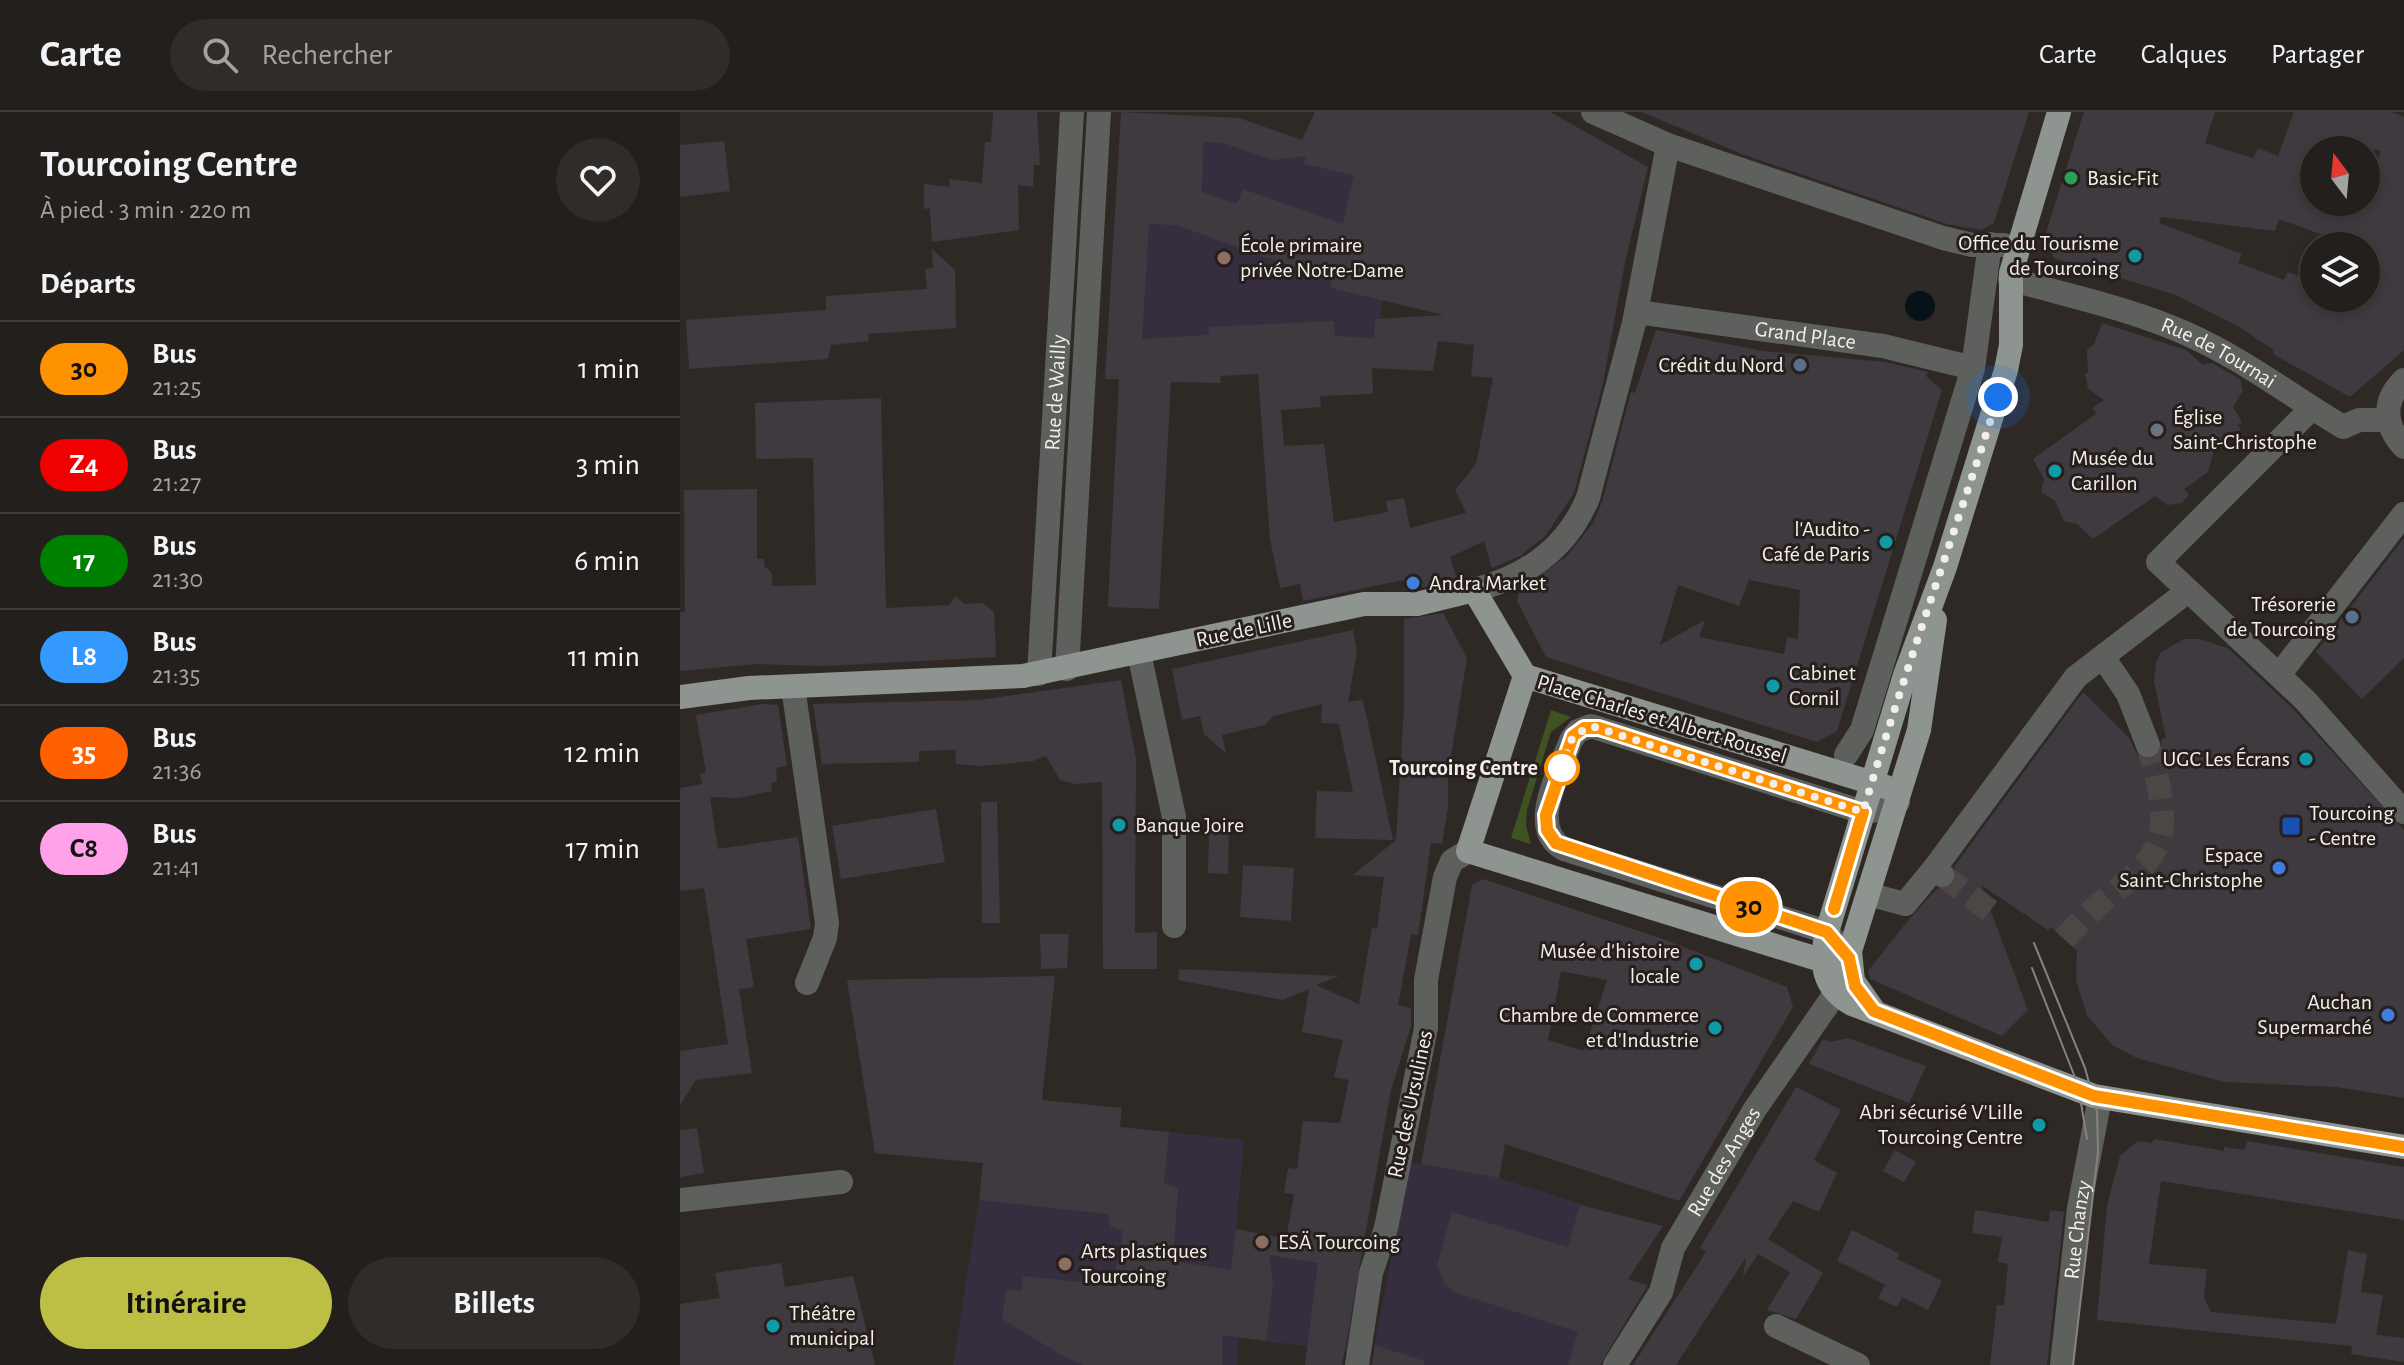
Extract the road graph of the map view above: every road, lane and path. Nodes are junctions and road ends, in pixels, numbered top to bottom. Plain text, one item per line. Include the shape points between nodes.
1 (1072, 112) edge
2 (1099, 112) edge
3 (1593, 112) edge
4 (2059, 112) edge
5 (1661, 142) junction
6 (2010, 279) junction
7 (1636, 318) junction
8 (1973, 368) junction
9 (2404, 380) edge
10 (2312, 408) junction
11 (2388, 420) junction
12 (2404, 447) edge
13 (2404, 514) edge
14 (1945, 567) junction
15 (1474, 590) junction
16 (2188, 591) junction
17 (1139, 653) junction
18 (2103, 657) junction
19 (1067, 669) junction
20 (1039, 674) junction
21 (2279, 675) junction
22 (1525, 676) junction
23 (793, 687) junction
24 (680, 697) edge
25 (2148, 745) tunnel mouth
26 (1846, 755) dead end
27 (1872, 783) junction
28 (1899, 797) junction
29 (1863, 812) junction
30 (2404, 812) edge
31 (1468, 851) junction
32 (1875, 896) dead end
33 (1174, 926) dead end
34 (1827, 932) junction
35 (1822, 961) junction
36 (1850, 964) junction
37 (807, 983) dead end
38 (1837, 994) junction
39 (1874, 1011) junction
40 (2100, 1098) junction
41 (2404, 1144) edge
42 (841, 1182) dead end
43 (680, 1200) edge
44 (1776, 1326) dead end
45 (1357, 1365) edge
46 (1615, 1365) edge
47 (1858, 1365) edge
48 (2062, 1365) edge

1 - 20 street, Rue de Wailly
2 - 19 street, Rue de Wailly
3 - 5 street
4 - 6 main road
5 - 7 street
5 - 8 street via 1943,238 1998,245
6 - 10 street, Rue de Tournai via 2185,333
6 - 14 main road via 2009,360
7 - 8 street, Grand Place via 1883,346
7 - 15 street, Rue de Lille via 1578,521 1526,571
8 - 26 street via 1862,730
9 - 11 street via 2388,403
10 - 11 street, Rue de Tournai via 2343,427 2359,420
10 - 16 street via 2158,562
11 - 12 street
13 - 21 street
14 - 27 main road
14 - 28 main road via 1923,710
15 - 17 main road, Rue de Lille via 1417,604 1364,604
15 - 22 main road
16 - 18 street
16 - 21 street
17 - 19 main road, Rue de Lille
17 - 33 street via 1174,817
18 - 25 street via 2128,694
18 - 32 street via 2076,677 1938,872 1905,904
19 - 20 main road, Rue de Lille
20 - 23 main road, Rue de Lille
21 - 30 street
22 - 27 main road, Place Charles et Albert Roussel
22 - 31 main road, Place Charles et Albert Roussel
23 - 24 main road, Rue de Lille
23 - 37 street via 827,923
27 - 28 main road, Place Charles et Albert Roussel
27 - 29 main road
28 - 29 street via 1881,811
28 - 36 main road
29 - 34 main road
29 - 34 street via 1591,726 1571,740 1546,815 1549,835 1564,849
31 - 35 main road
31 - 45 street, Rue des Ursulines via 1452,861 1445,877 1426,980 1426,1028 1386,1228 1371,1273
34 - 35 main road
34 - 36 street
35 - 36 main road
35 - 38 main road
36 - 38 street, Rue des Anges
36 - 39 main road via 1855,986
38 - 39 main road
38 - 46 street, Rue des Anges via 1755,1109 1673,1248 1661,1292
39 - 40 main road
40 - 41 main road
40 - 48 street, Rue Chanzy via 2079,1208
42 - 43 street
44 - 47 street

